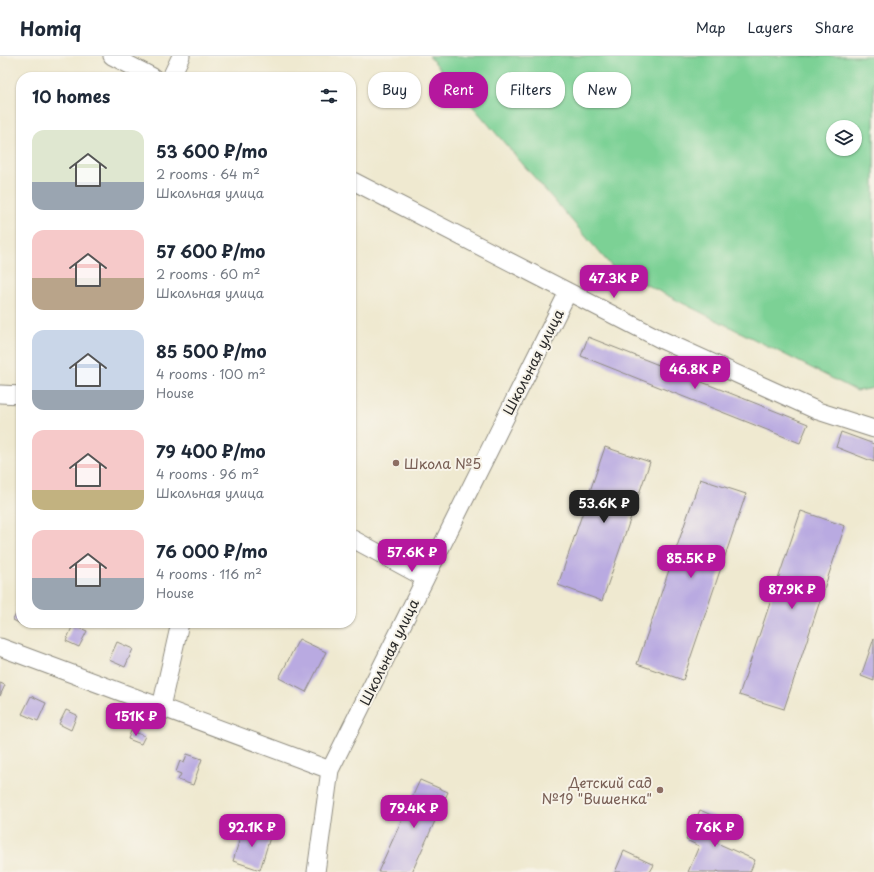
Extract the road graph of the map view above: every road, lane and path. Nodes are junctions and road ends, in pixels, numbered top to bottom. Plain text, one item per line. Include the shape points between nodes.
1 (112, 56) edge
2 (181, 56) edge
3 (143, 72) edge
4 (173, 72) edge
5 (356, 183) edge
6 (568, 292) junction
7 (0, 394) edge
8 (16, 395) edge
9 (874, 429) edge
10 (356, 541) edge
11 (426, 578) junction
12 (179, 628) edge
13 (0, 647) edge
14 (161, 707) junction
15 (330, 770) junction
16 (316, 872) edge

1 - 3 street
2 - 4 street
5 - 6 street, Школьная улица
6 - 9 street, Школьная улица via 662,340 818,411
6 - 11 street, Школьная улица
7 - 8 street
10 - 11 street
11 - 15 street, Школьная улица
12 - 14 street
13 - 14 street
14 - 15 street
15 - 16 street, Школьная улица

